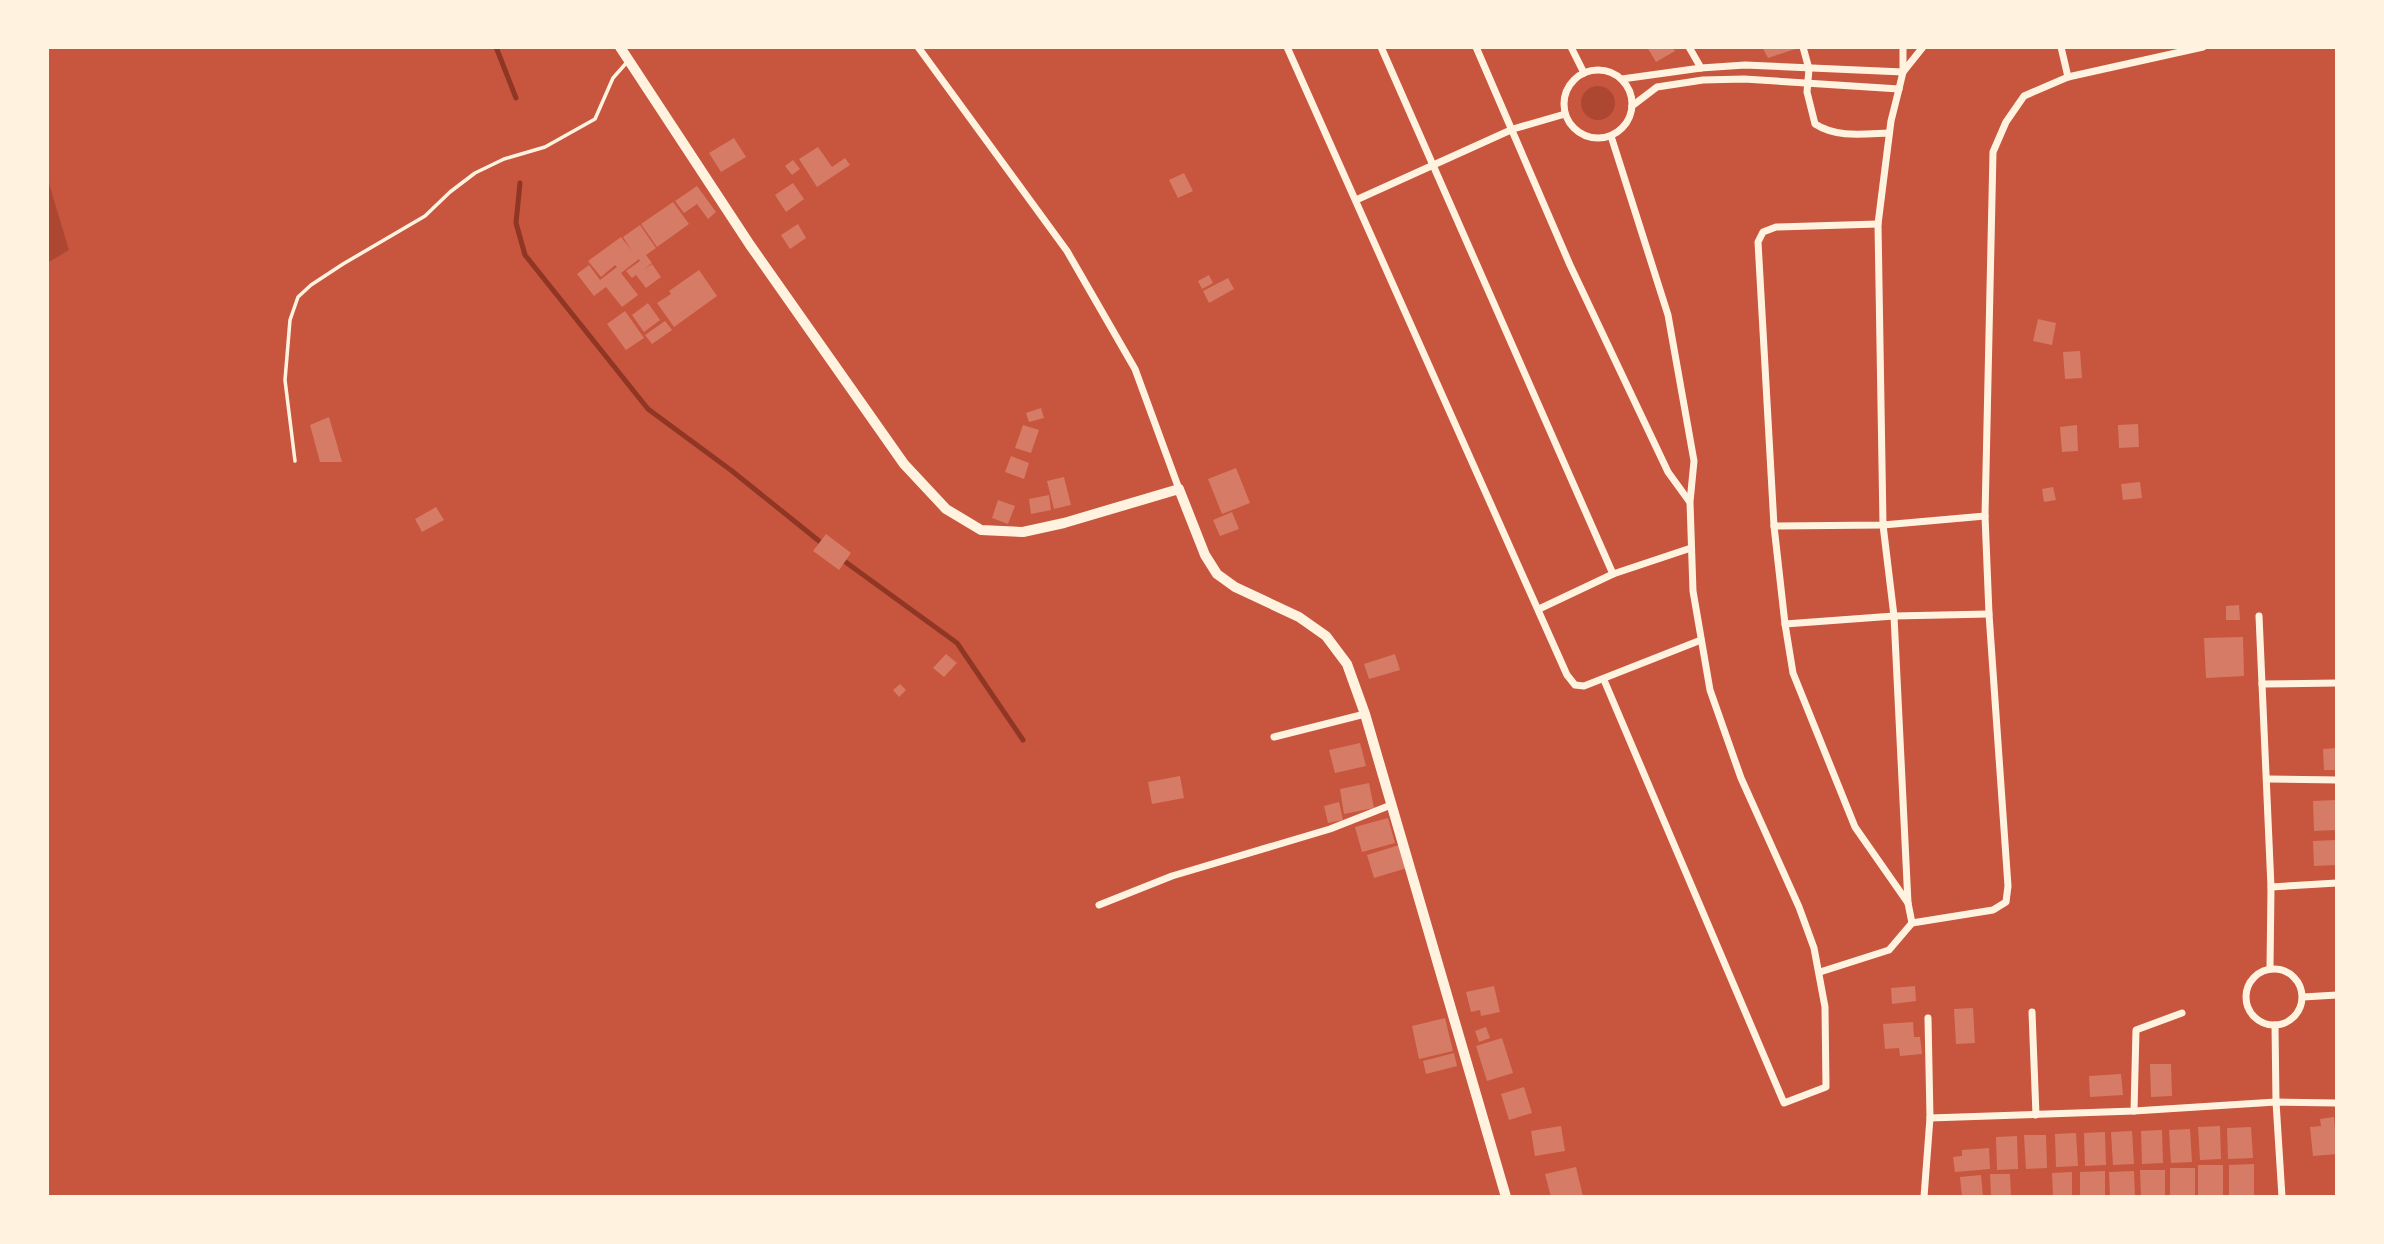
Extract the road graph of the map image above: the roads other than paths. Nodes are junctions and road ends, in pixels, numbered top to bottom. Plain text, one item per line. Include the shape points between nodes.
1 (620, 47) edge
2 (918, 47) edge
3 (1287, 47) edge
4 (1381, 47) edge
5 (1476, 47) edge
6 (1571, 47) edge
7 (1689, 47) edge
8 (1803, 47) edge
9 (1903, 47) edge
10 (1923, 47) edge
11 (2061, 47) edge
12 (2203, 47) edge
13 (2167, 52) edge
14 (628, 60) junction
15 (1701, 68) junction
16 (1810, 69) junction
17 (1903, 72) junction
18 (1584, 73) junction
19 (2068, 77) junction
20 (1622, 79) junction
21 (1808, 83) junction
22 (1899, 89) junction
23 (1632, 106) junction
24 (1564, 114) junction
25 (1513, 129) junction
26 (1889, 133) junction
27 (1611, 136) junction
28 (1434, 163) junction
29 (1356, 200) junction
30 (1878, 224) junction
31 (295, 461) dead end
32 (1179, 489) junction
33 (1690, 502) junction
34 (1985, 516) junction
35 (1883, 524) junction
36 (1774, 526) junction
37 (1691, 548) junction
38 (1613, 574) junction
39 (1539, 609) junction
40 (1989, 614) junction
41 (1894, 616) junction
42 (2259, 616) dead end
43 (1785, 624) junction
44 (1701, 640) junction
45 (1604, 680) junction
46 (2337, 683) edge
47 (2262, 684) junction
48 (1365, 714) junction
49 (1274, 737) dead end
50 (2268, 779) junction
51 (2337, 780) edge
52 (1391, 805) junction
53 (2337, 883) edge
54 (2271, 887) junction
55 (1908, 902) junction
56 (1099, 905) dead end
57 (1912, 923) junction
58 (2270, 968) junction
59 (1820, 972) junction
60 (2337, 995) edge
61 (2302, 997) junction
62 (2032, 1012) dead end
63 (2182, 1013) dead end
64 (1928, 1018) dead end
65 (2275, 1025) junction
66 (2276, 1102) junction
67 (2337, 1103) edge
68 (2133, 1111) junction
69 (2036, 1115) junction
70 (1930, 1118) junction
71 (1506, 1197) edge
72 (1924, 1197) edge
73 (2282, 1197) edge

1 - 14 street
2 - 32 street via 1067,251 1135,369
3 - 29 street
4 - 28 street
5 - 25 street
6 - 18 street
7 - 15 street
8 - 16 street
9 - 17 street
10 - 17 street
11 - 19 street
12 - 13 street
13 - 19 street
14 - 31 lane via 613,78 595,119 545,147 475,173 425,216 342,264 298,297 290,320 285,380
14 - 32 street via 750,245 904,464 946,509 981,530 1023,532
15 - 16 street
15 - 20 street
16 - 17 street
16 - 21 street
17 - 22 street
18 - 20 street via 1604,70
18 - 24 street via 1564,95
19 - 34 street via 2024,96 1993,152
20 - 23 street
21 - 22 street
21 - 23 street via 1703,80 1657,87
21 - 26 street via 1815,124 1821,128 1847,134
22 - 26 street
23 - 27 street via 1626,124
24 - 25 street
24 - 27 street via 1588,137
25 - 28 street
25 - 33 street via 1639,411 1668,472
26 - 30 street
27 - 33 street via 1668,315 1694,461
28 - 29 street
28 - 38 street
29 - 39 street
30 - 35 street
30 - 36 street via 1776,228 1763,232 1758,242
32 - 48 street via 1217,574 1326,636 1347,664
33 - 37 street
34 - 35 street
34 - 40 street
35 - 36 street
35 - 41 street
36 - 43 street
37 - 38 street
37 - 44 street
38 - 39 street
39 - 45 street via 1575,685 1584,687
40 - 41 street
40 - 57 street via 2006,902 1993,910
41 - 43 street
41 - 55 street
42 - 47 street
43 - 55 street via 1793,673 1855,827
44 - 45 street
44 - 59 street via 1724,735 1799,907
45 - 59 street via 1784,1103 1826,1087
46 - 47 street
47 - 50 street
48 - 49 street
48 - 52 street
50 - 51 street
50 - 54 street
52 - 56 street via 1330,829 1172,876
52 - 71 street
53 - 54 street
54 - 58 street
55 - 57 street
57 - 59 street via 1889,950
58 - 61 street via 2292,975
58 - 65 street via 2249,981 2246,1006 2252,1016
60 - 61 street
61 - 65 street via 2299,1011 2289,1021
62 - 69 street
63 - 68 street via 2136,1030
64 - 70 street
65 - 66 street
66 - 67 street
66 - 68 street
66 - 73 street
68 - 69 street
69 - 70 street
70 - 72 street

